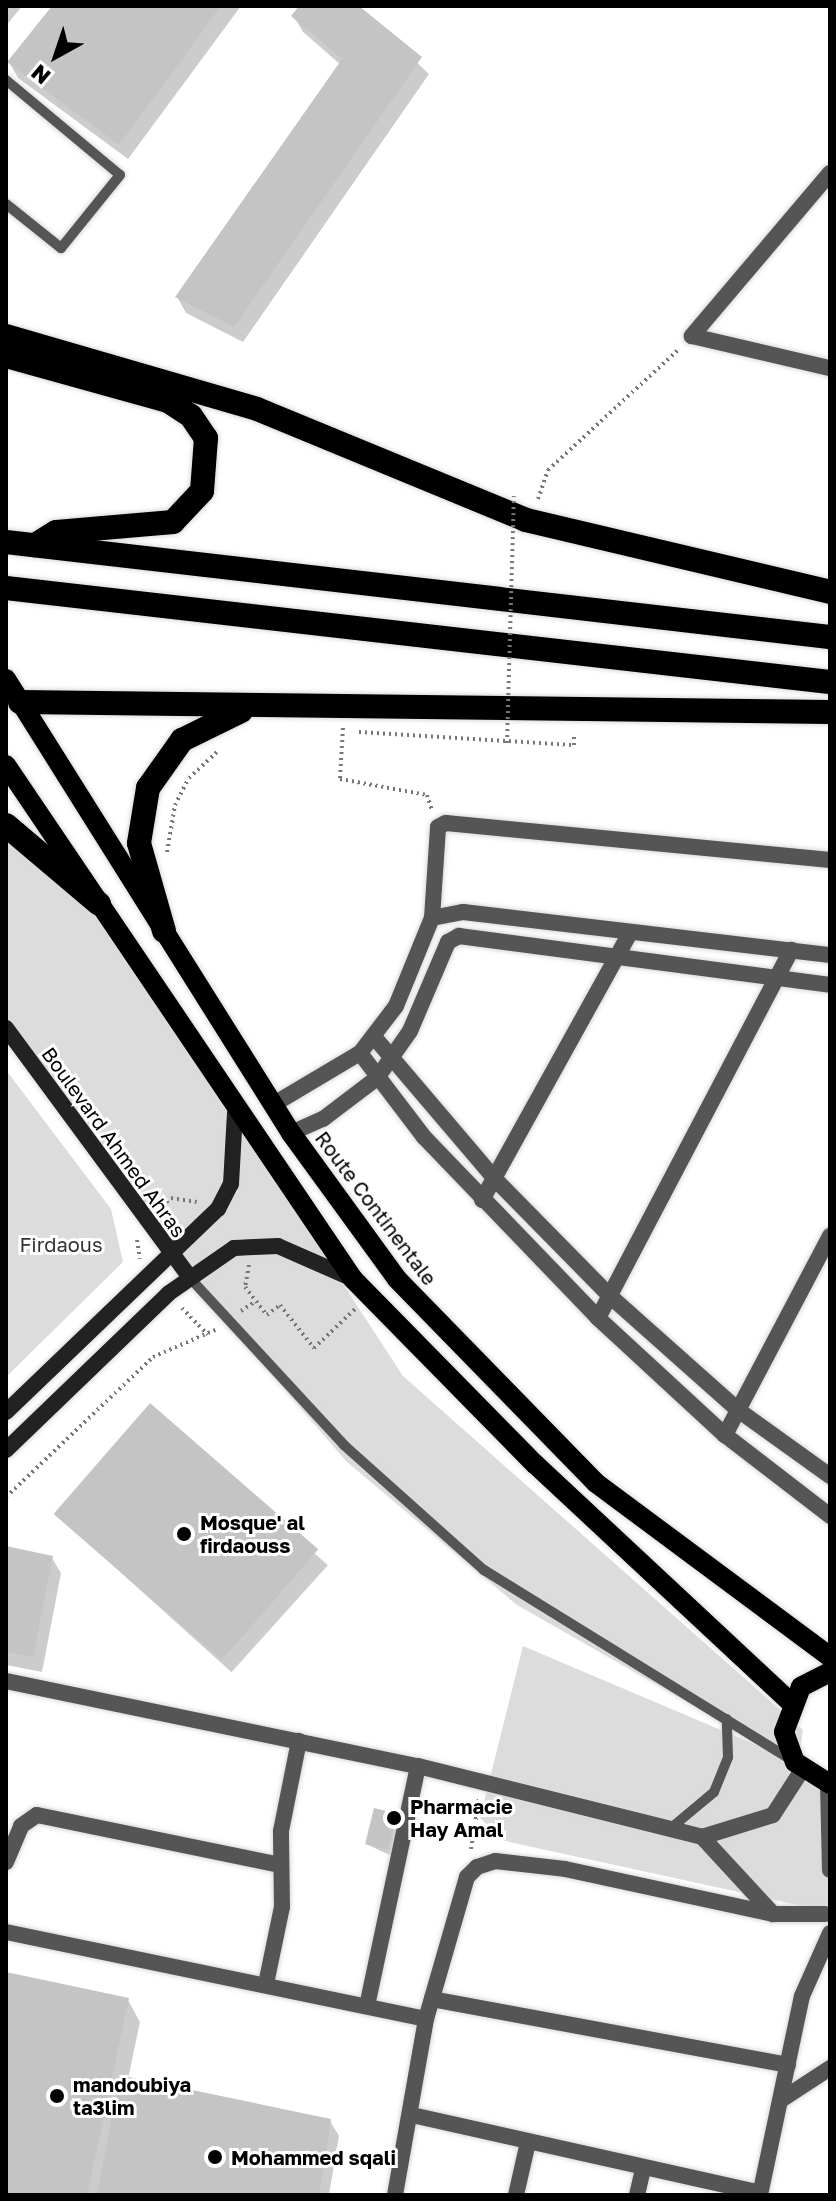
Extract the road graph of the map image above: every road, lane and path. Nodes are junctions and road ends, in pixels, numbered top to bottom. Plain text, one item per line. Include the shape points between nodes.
1 (6, 80) edge
2 (830, 173) edge
3 (6, 204) edge
4 (6, 336) edge
5 (692, 336) junction
6 (6, 356) edge
7 (830, 368) edge
8 (6, 542) edge
9 (35, 545) junction
10 (6, 588) edge
11 (830, 592) edge
12 (830, 637) edge
13 (6, 679) edge
14 (830, 682) edge
15 (20, 702) junction
16 (257, 706) junction
17 (343, 706) junction
18 (830, 712) edge
19 (574, 745) dead end
20 (6, 765) edge
21 (6, 825) edge
22 (438, 827) junction
23 (830, 860) edge
24 (99, 904) junction
25 (432, 918) junction
26 (164, 931) junction
27 (629, 935) junction
28 (448, 942) junction
29 (791, 950) junction
30 (830, 955) edge
31 (619, 961) junction
32 (780, 980) junction
33 (830, 985) edge
34 (6, 1028) edge
35 (375, 1038) junction
36 (360, 1053) junction
37 (392, 1060) junction
38 (377, 1078) junction
39 (274, 1104) junction
40 (235, 1113) junction
41 (291, 1133) junction
42 (494, 1178) junction
43 (482, 1200) junction
44 (830, 1236) edge
45 (171, 1254) junction
46 (256, 1259) dead end
47 (190, 1278) junction
48 (351, 1287) junction
49 (610, 1296) junction
50 (256, 1301) junction
51 (598, 1318) junction
52 (228, 1320) junction
53 (738, 1410) junction
54 (6, 1412) edge
55 (725, 1435) junction
56 (6, 1450) edge
57 (830, 1476) edge
58 (6, 1497) edge
59 (830, 1516) edge
60 (830, 1657) edge
61 (830, 1672) edge
62 (6, 1681) edge
63 (790, 1702) junction
64 (727, 1719) junction
65 (299, 1741) junction
66 (418, 1766) junction
67 (798, 1766) junction
68 (482, 1780) junction
69 (829, 1784) edge
70 (671, 1828) junction
71 (702, 1837) junction
72 (6, 1862) edge
73 (276, 1864) junction
74 (830, 1870) edge
75 (467, 1877) junction
76 (773, 1914) junction
77 (829, 1921) edge
78 (6, 1932) edge
79 (266, 1984) junction
80 (432, 1999) junction
81 (367, 2006) junction
82 (426, 2019) junction
83 (788, 2065) junction
84 (830, 2068) edge
85 (781, 2100) junction
86 (412, 2115) junction
87 (528, 2142) junction
88 (643, 2169) junction
89 (760, 2194) edge
90 (395, 2195) edge
91 (516, 2195) edge
92 (637, 2195) edge

1 - 3 lane via 120,175 61,248
2 - 5 street
4 - 11 highway via 257,409 526,520
5 - 7 street
5 - 19 path, bridge via 548,470 541,499 514,496 507,743
6 - 9 highway via 168,401 191,416 206,438 202,491 173,522 65,531
8 - 9 highway
9 - 12 highway
10 - 14 highway
13 - 15 main road, Route Continentale
15 - 16 highway
15 - 26 main road, Route Continentale
16 - 17 highway
16 - 26 highway via 182,740 148,788 139,843
17 - 18 highway
17 - 22 path via 340,779 427,795
20 - 24 main road
21 - 24 highway
22 - 23 street via 455,823
22 - 25 street
24 - 40 main road
25 - 27 street via 463,912
25 - 28 street
25 - 35 street
26 - 39 main road, Route Continentale
27 - 29 street
27 - 31 street
28 - 31 street via 459,936
28 - 37 street
29 - 30 street
29 - 32 street
31 - 32 street
31 - 42 street
32 - 33 street
32 - 49 street
34 - 45 street, Boulevard Ahmed Ahras
35 - 36 street
35 - 37 street
36 - 38 street
36 - 39 street
37 - 38 street
37 - 42 street
38 - 41 street via 323,1119
38 - 43 street
39 - 41 main road, Route Continentale
40 - 45 street via 226,1197
40 - 48 main road
41 - 60 main road, Route Continentale via 397,1279 491,1382 607,1492
42 - 43 street
42 - 49 street
43 - 51 street
44 - 53 street
45 - 47 street, Boulevard Ahmed Ahras
45 - 54 street
46 - 50 path via 244,1280
47 - 48 street via 250,1243 290,1250
47 - 52 lane
47 - 56 street
48 - 50 path via 359,1305 314,1348 280,1305 267,1315
48 - 63 main road
49 - 51 street
49 - 53 street
50 - 52 path
51 - 55 street
52 - 58 path via 153,1357
52 - 64 lane via 344,1445 484,1570
53 - 55 street
53 - 57 street
55 - 59 street
61 - 63 main road
62 - 65 street
63 - 67 main road via 784,1732
64 - 67 lane
64 - 70 lane via 728,1757 718,1784 702,1807
65 - 66 street
65 - 73 street
66 - 68 street
66 - 81 street
67 - 69 main road
67 - 71 street via 773,1815
68 - 70 street
68 - 75 path
69 - 74 street
70 - 71 street
71 - 76 street
72 - 73 street via 21,1826 37,1815
73 - 79 street via 284,1886
75 - 76 street via 485,1863 529,1864
75 - 80 street
76 - 77 street
77 - 83 street via 802,1996
78 - 79 street
79 - 81 street
80 - 82 street
80 - 83 street
81 - 82 street
82 - 86 street
83 - 85 street
84 - 85 street
85 - 89 street
86 - 87 street
86 - 90 street
87 - 88 street
87 - 91 street
88 - 89 street
88 - 92 street

